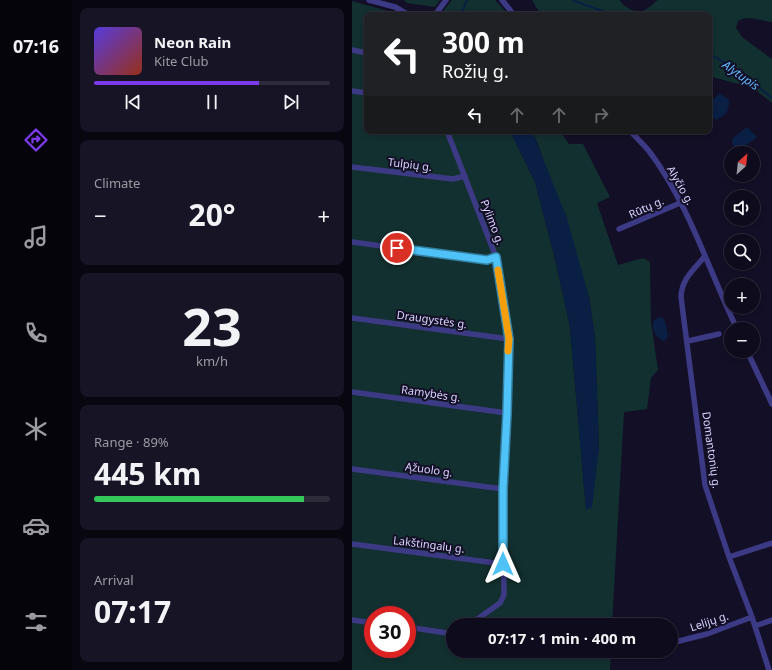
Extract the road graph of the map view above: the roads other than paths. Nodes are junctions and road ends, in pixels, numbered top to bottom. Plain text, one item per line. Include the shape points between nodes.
1 (370, 0) edge
2 (446, 0) edge
3 (502, 0) edge
4 (404, 12) edge
5 (437, 12) edge
6 (512, 12) edge
7 (352, 50) edge
8 (364, 52) edge
9 (352, 91) edge
10 (364, 93) edge
11 (448, 134) edge
12 (633, 134) edge
13 (352, 167) edge
14 (465, 176) junction
15 (680, 203) junction
16 (619, 229) dead end
17 (352, 242) edge
18 (705, 256) junction
19 (496, 257) junction
20 (352, 318) edge
21 (734, 322) edge
22 (719, 334) dead end
23 (509, 339) junction
24 (688, 341) junction
25 (750, 358) edge
26 (352, 392) edge
27 (772, 404) edge
28 (507, 413) junction
29 (352, 469) edge
30 (503, 489) junction
31 (772, 542) edge
32 (352, 544) edge
33 (729, 557) junction
34 (503, 564) junction
35 (752, 617) junction
36 (480, 618) edge
37 (352, 620) edge
38 (772, 620) edge
39 (364, 622) edge
40 (755, 626) junction
41 (416, 628) edge
42 (446, 631) edge
43 (678, 641) edge
44 (769, 670) edge

1 - 4 street
2 - 5 street
3 - 6 street
7 - 8 street
9 - 10 street
11 - 14 street, Pylimo g.
12 - 15 street, Alyčio g. via 648,150
13 - 14 street, Tulpių g. via 453,179
14 - 19 street, Pylimo g.
15 - 16 street, Rūtų g.
15 - 18 street, Alyčio g.
17 - 19 street via 487,260
18 - 21 street, Alyčio g.
18 - 24 street, Domantonių g. via 685,279 682,287 681,297
19 - 23 street, Pylimo g.
20 - 23 street, Draugystės g.
22 - 24 street
23 - 28 street, Pylimo g.
24 - 33 street, Domantonių g. via 705,485
25 - 27 street
26 - 28 street, Ramybės g.
28 - 30 street, Pylimo g.
29 - 30 street, Ąžuolo g.
30 - 34 street, Pylimo g.
31 - 33 street
32 - 34 street, Lakštingalų g.
33 - 35 street, Domantonių g.
34 - 36 street, Pylimo g. via 504,595 500,603
35 - 40 street, Domantonių g.
35 - 43 street, Lelijų g. via 707,634
37 - 39 street
38 - 40 street
40 - 44 street, Domantonių g.
41 - 42 street

